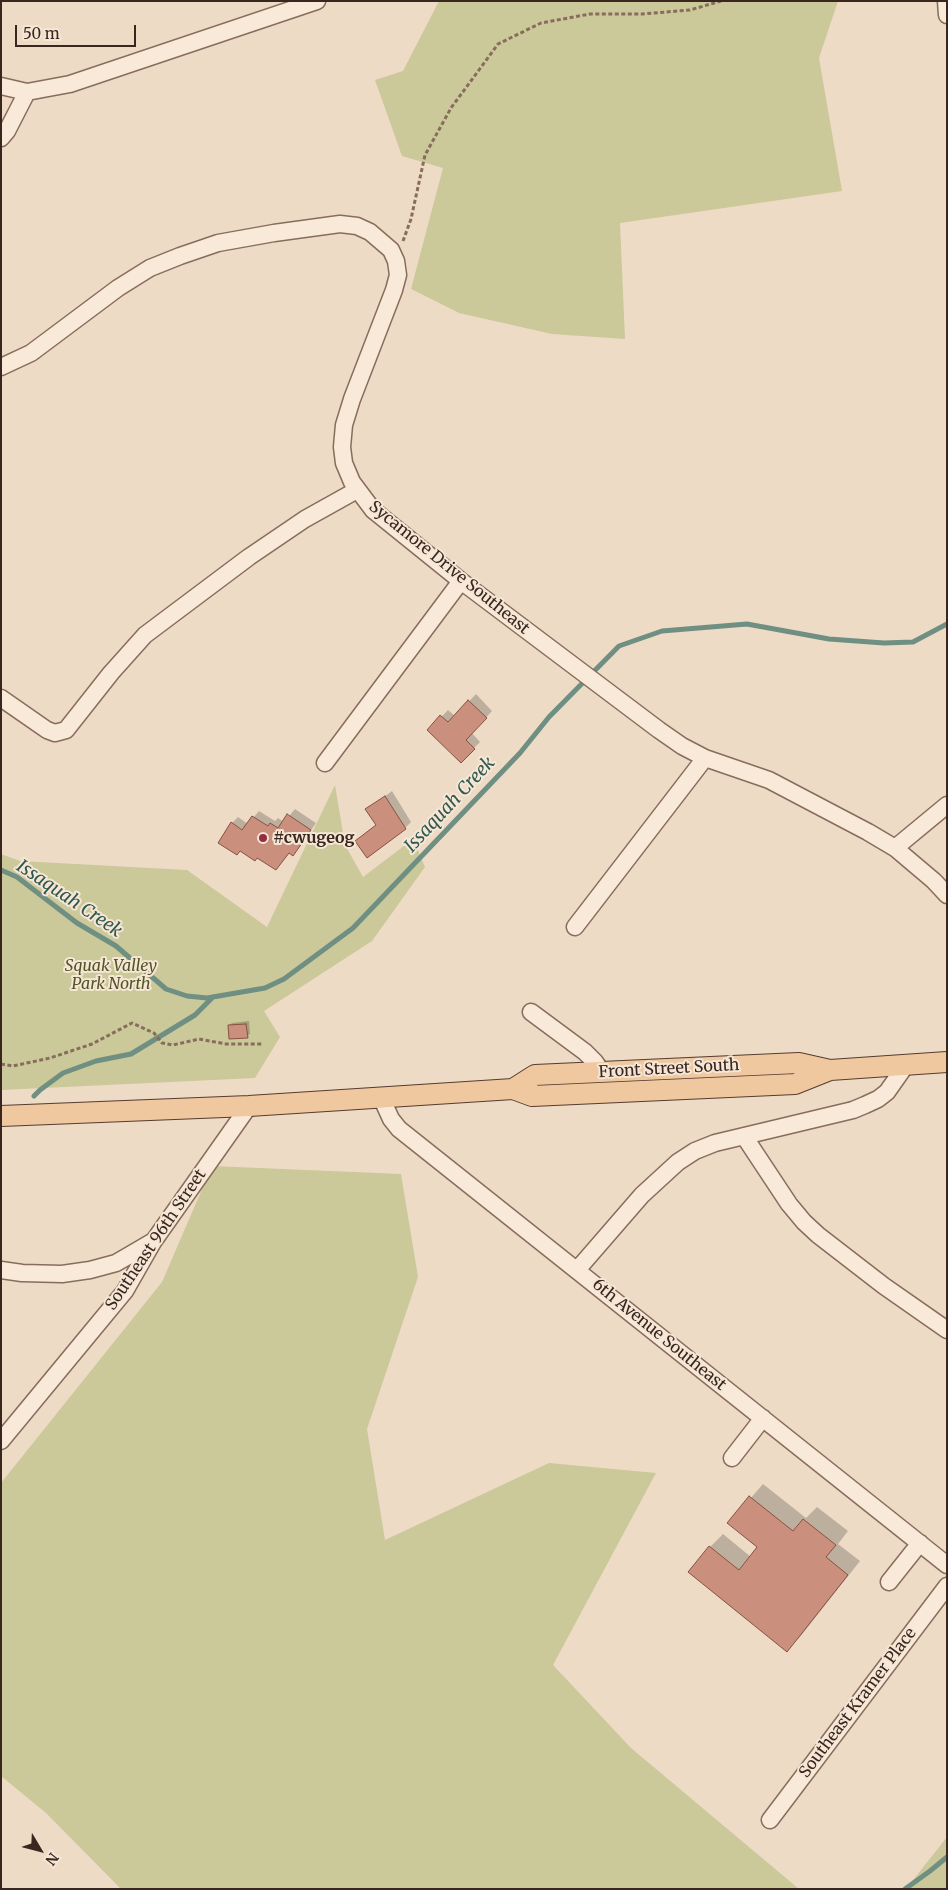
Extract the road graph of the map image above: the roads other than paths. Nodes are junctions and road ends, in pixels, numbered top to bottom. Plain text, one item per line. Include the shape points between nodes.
1 (317, 1) edge
2 (946, 1) edge
3 (947, 15) edge
4 (1, 86) edge
5 (27, 92) junction
6 (1, 138) edge
7 (1, 367) edge
8 (357, 490) junction
9 (460, 582) junction
10 (1, 698) edge
11 (705, 758) junction
12 (324, 763) dead end
13 (947, 805) edge
14 (894, 848) junction
15 (947, 895) edge
16 (575, 927) dead end
17 (531, 1012) dead end
18 (947, 1062) edge
19 (906, 1065) junction
20 (667, 1069) junction
21 (830, 1070) junction
22 (602, 1072) junction
23 (513, 1089) junction
24 (668, 1091) junction
25 (381, 1097) junction
26 (249, 1106) junction
27 (1, 1116) edge
28 (744, 1136) junction
29 (153, 1242) junction
30 (1, 1270) edge
31 (577, 1270) junction
32 (947, 1330) edge
33 (763, 1418) junction
34 (1, 1441) edge
35 (732, 1458) dead end
36 (920, 1543) junction
37 (947, 1565) edge
38 (889, 1582) dead end
39 (947, 1586) edge
40 (770, 1820) dead end

1 - 5 street via 70,84
2 - 3 street
4 - 5 street
5 - 6 street
7 - 8 street, Sycamore Drive Southeast via 31,353 150,268 218,243 340,224 357,226 392,250 398,275 344,425 344,463
8 - 9 street, Sycamore Drive Southeast via 373,510
8 - 10 street via 297,524 145,635 66,730 55,733 47,730
9 - 11 street, Sycamore Drive Southeast via 659,730
9 - 12 street
11 - 14 street, Sycamore Drive Southeast via 769,780
11 - 16 street
13 - 14 street
14 - 15 street, Sycamore Drive Southeast
17 - 22 street via 585,1052
18 - 19 main road, Front Street South
19 - 21 main road, Front Street South
19 - 28 street via 887,1092 866,1105
20 - 21 main road, Front Street South via 799,1063
20 - 22 main road, Front Street South
20 - 24 main road
21 - 24 main road, Front Street South via 795,1084
22 - 23 main road, Front Street South via 535,1075
23 - 24 main road, Front Street South via 532,1096
23 - 25 main road, Front Street South
25 - 26 main road, Front Street South
25 - 31 street, 6th Avenue Southeast via 399,1129
26 - 27 main road, Front Street South
26 - 29 street, Southeast 96th Street
28 - 31 street via 715,1143 678,1162 642,1195
28 - 32 street via 788,1204 804,1222 884,1286
29 - 30 street via 116,1263 90,1270 62,1274
29 - 34 street, Southeast 96th Street via 125,1290
31 - 33 street, 6th Avenue Southeast
33 - 35 street
33 - 36 street, 6th Avenue Southeast
36 - 37 street, 6th Avenue Southeast
36 - 38 street
39 - 40 street, Southeast Kramer Place

